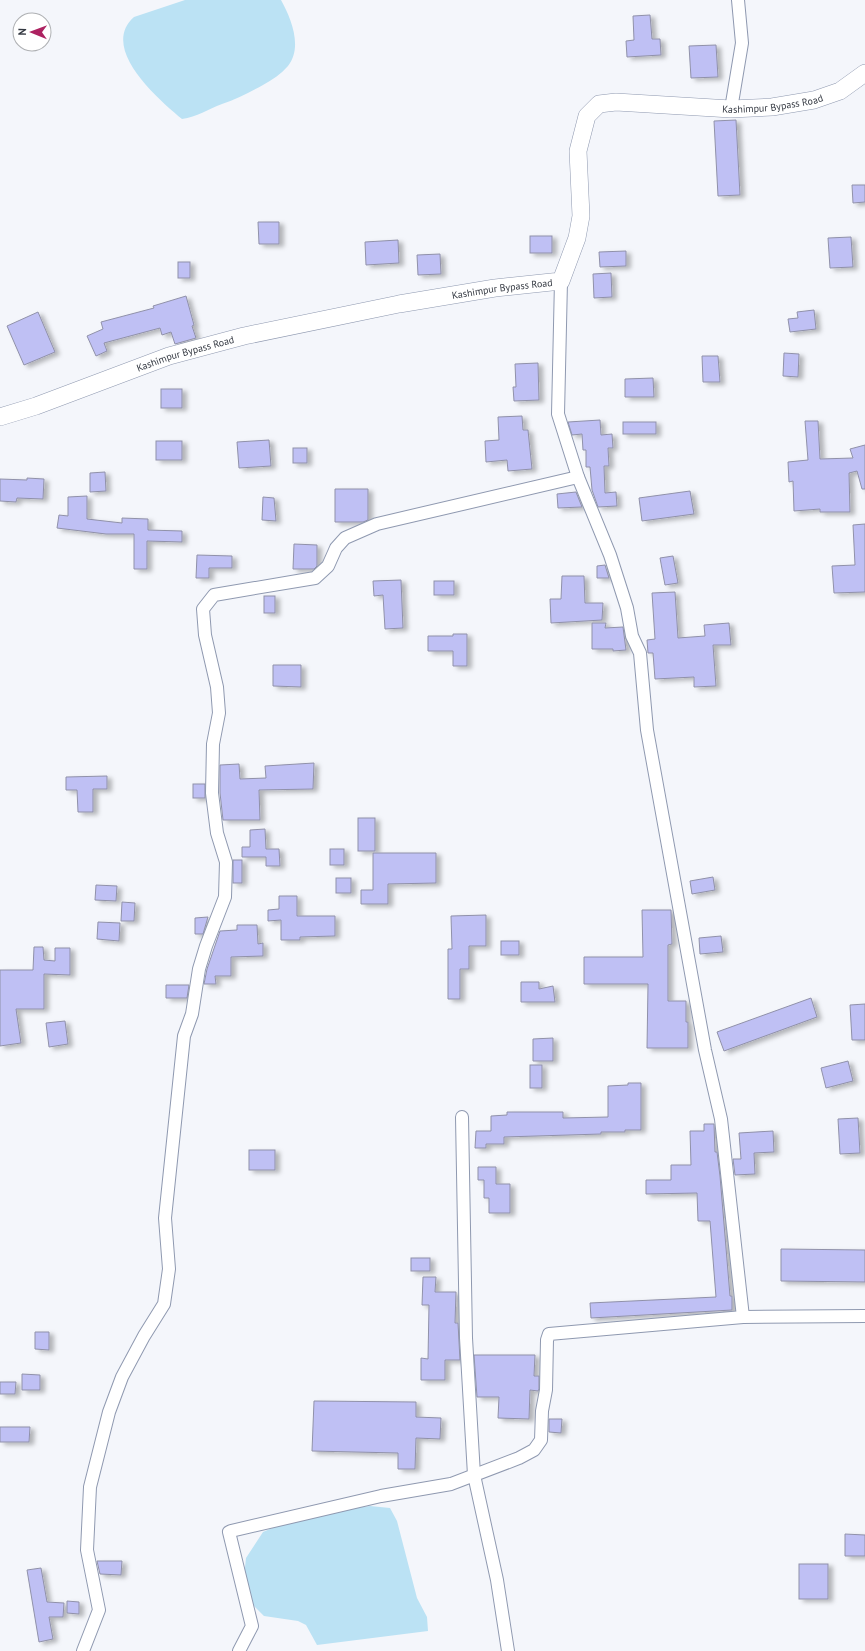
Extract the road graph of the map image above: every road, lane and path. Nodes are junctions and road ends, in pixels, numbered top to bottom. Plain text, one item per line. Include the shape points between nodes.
1 (738, 0) edge
2 (865, 73) edge
3 (731, 110) junction
4 (561, 281) junction
5 (0, 417) edge
6 (578, 477) junction
7 (462, 1117) dead end
8 (865, 1316) edge
9 (743, 1318) junction
10 (474, 1475) junction
11 (83, 1651) edge
12 (239, 1651) edge
13 (508, 1651) edge

1 - 3 street via 742,43
2 - 3 main road, Kashimpur Bypass Road via 840,91 814,100
3 - 4 main road, Kashimpur Bypass Road via 616,102 599,104 587,116 578,151 581,216 577,238
4 - 5 main road, Kashimpur Bypass Road via 406,302 244,336 169,356
4 - 6 street via 558,414
6 - 9 street via 610,555 627,608 632,636 640,653 647,730 705,1050 721,1119
6 - 11 street via 377,524 345,538 336,548 328,566 315,578 214,595 203,609 205,635 217,686 219,713 213,744 212,793 217,833 226,862 225,897 199,969 192,1014 184,1036 165,1218 169,1269 164,1304 144,1336 117,1391 109,1412 90,1487 87,1550 99,1610
7 - 10 street via 466,1338
8 - 9 street
9 - 10 street via 549,1334 541,1440 534,1450 519,1458
10 - 12 street via 451,1484 381,1496 231,1531 252,1626
10 - 13 street via 497,1580

